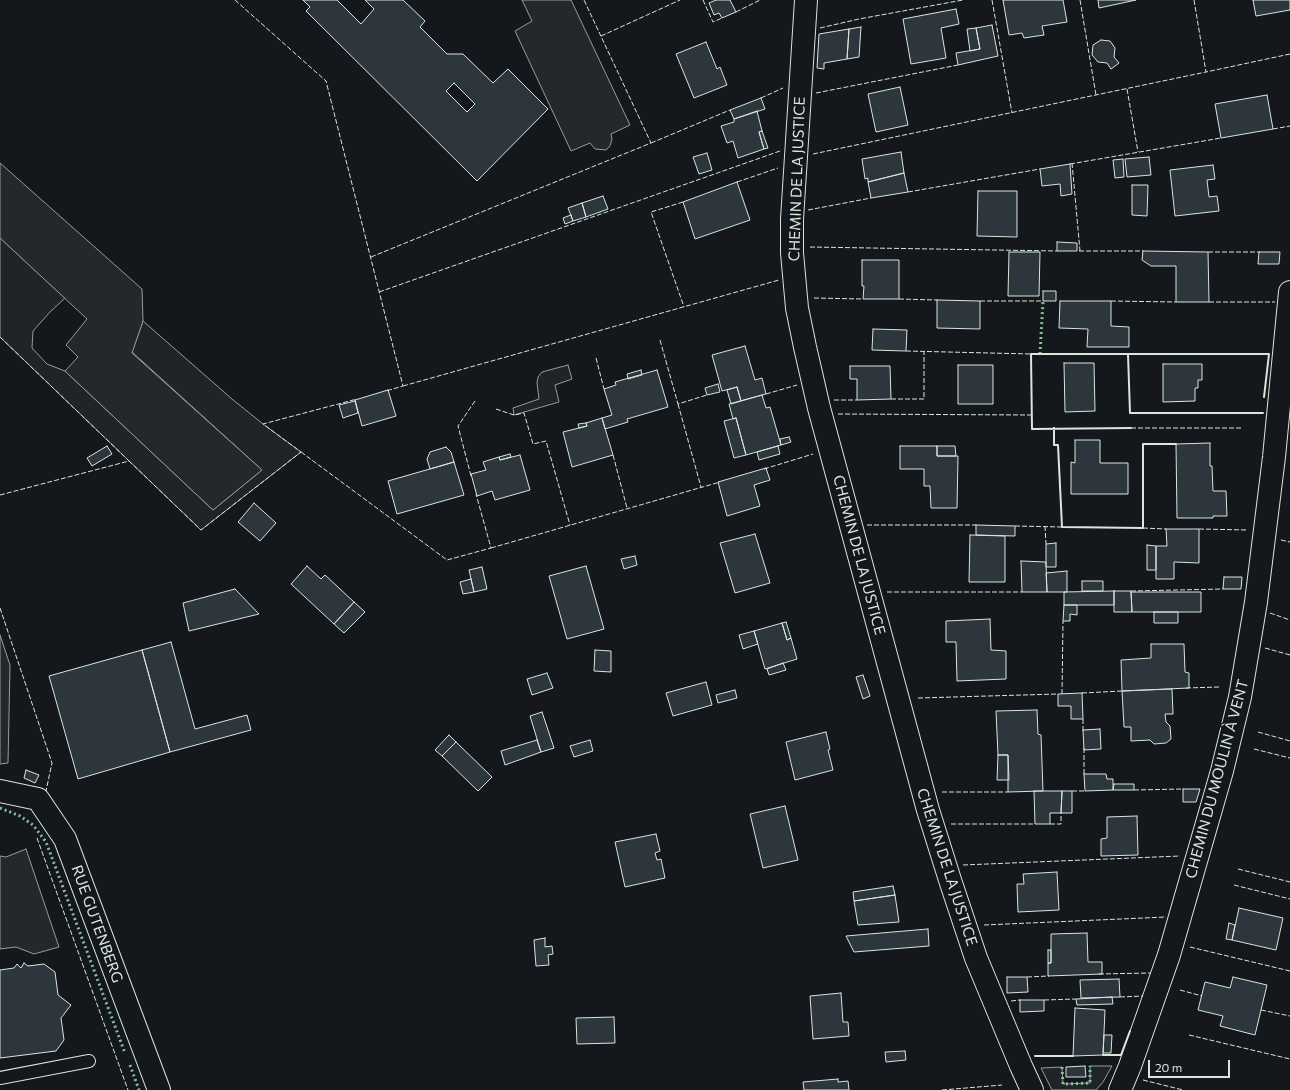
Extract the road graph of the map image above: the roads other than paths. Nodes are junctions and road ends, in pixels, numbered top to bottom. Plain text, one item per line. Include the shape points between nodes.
1 (806, 0) edge
2 (1290, 292) edge
3 (0, 791) edge
4 (88, 1061) dead end
5 (0, 1078) edge
6 (159, 1090) edge
7 (1032, 1090) edge
8 (1120, 1090) edge

1 - 7 street, CHEMIN DE LA JUSTICE via 792,220 792,252 800,323 819,408 928,810 976,958
2 - 8 street, CHEMIN DU MOULIN À VENT via 1274,457 1256,602 1240,697 1222,771 1169,955
3 - 6 street, RUE GUTENBERG via 38,799 65,839
4 - 5 lane

